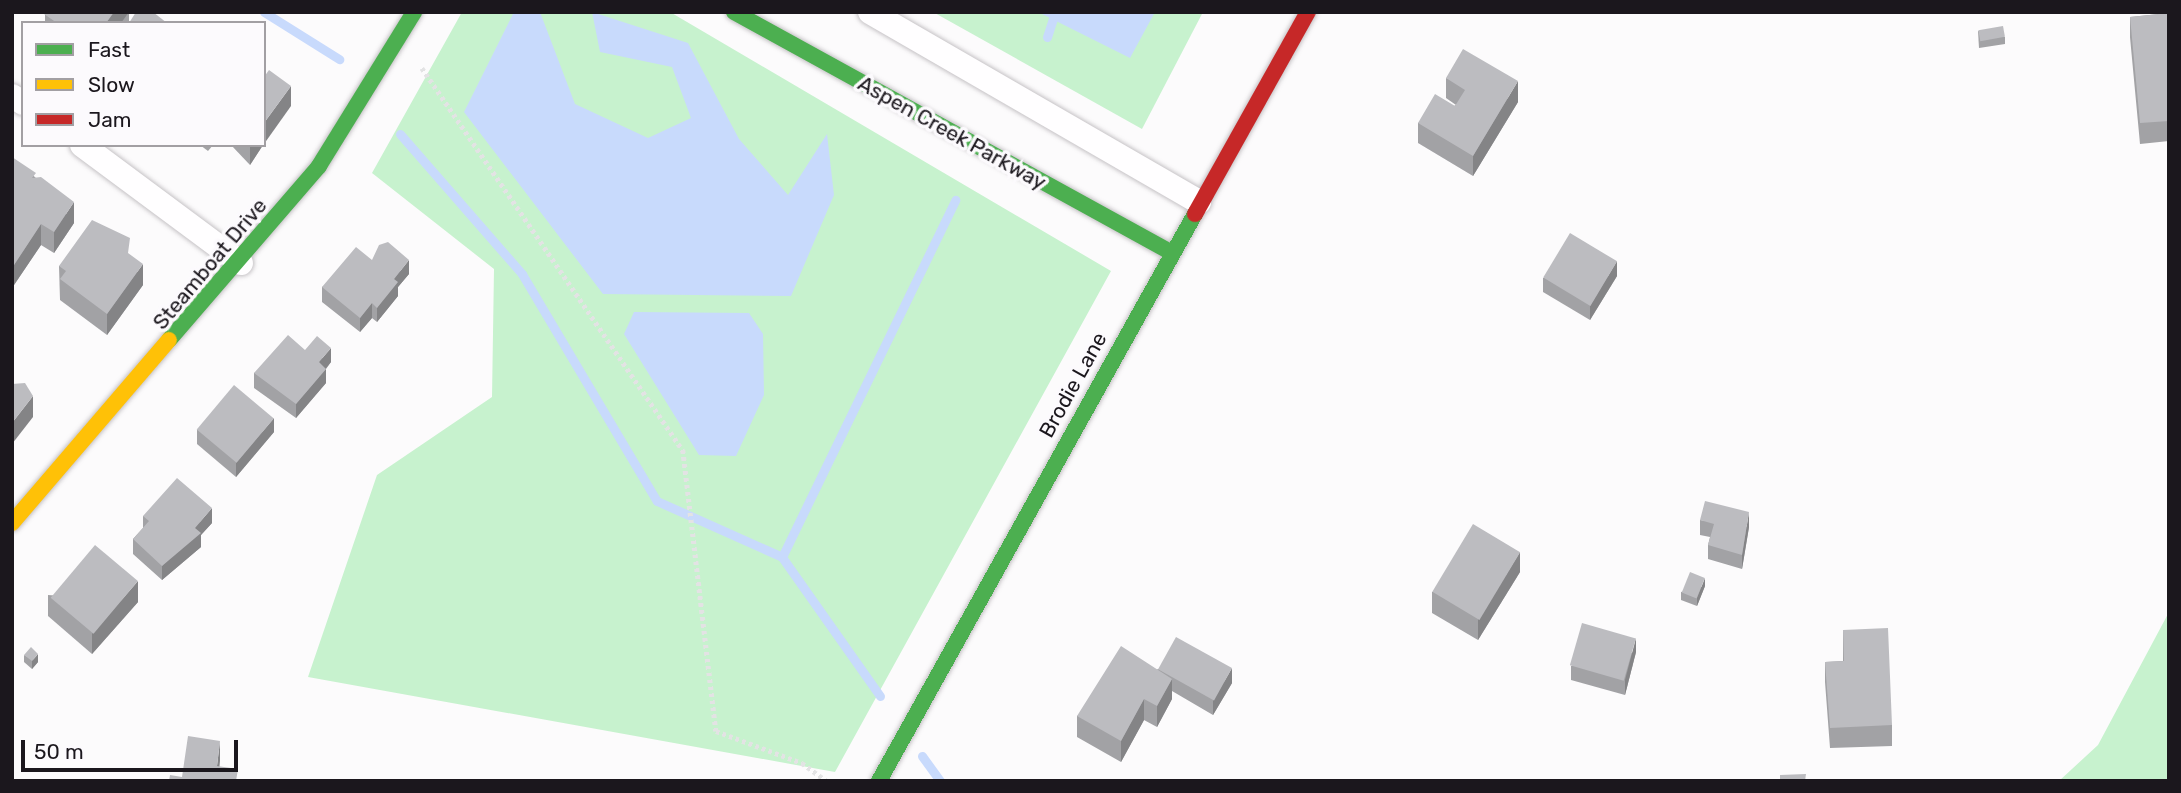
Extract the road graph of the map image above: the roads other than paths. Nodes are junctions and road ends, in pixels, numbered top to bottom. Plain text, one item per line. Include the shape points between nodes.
1 (414, 12) edge
2 (734, 12) edge
3 (870, 12) edge
4 (1308, 12) edge
5 (85, 147) edge
6 (1199, 202) junction
7 (1171, 252) junction
8 (241, 263) junction
9 (12, 523) edge
10 (879, 781) edge

1 - 8 street, Steamboat Drive via 319,166
2 - 7 street, Aspen Creek Parkway
3 - 6 street
4 - 6 street, Brodie Lane
5 - 8 street
6 - 7 street, Brodie Lane
7 - 10 street, Brodie Lane
8 - 9 street, Steamboat Drive

